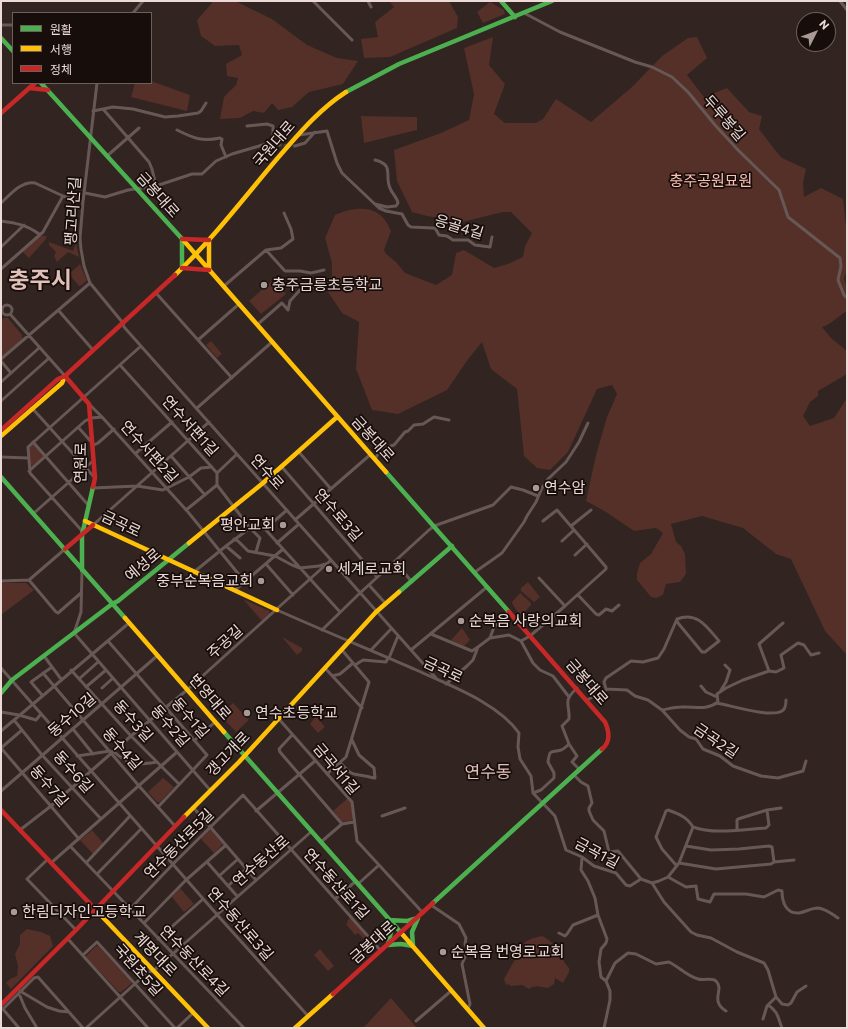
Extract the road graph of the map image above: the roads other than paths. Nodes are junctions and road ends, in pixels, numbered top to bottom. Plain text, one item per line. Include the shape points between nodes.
1 (143, 1) edge
2 (313, 1) edge
3 (368, 1) edge
4 (500, 1) edge
5 (552, 1) edge
6 (840, 1) edge
7 (371, 7) dead end
8 (847, 10) edge
9 (134, 12) edge
10 (524, 13) junction
11 (515, 17) junction
12 (1, 25) edge
13 (12, 25) edge
14 (1, 38) edge
15 (352, 40) dead end
16 (12, 50) edge
17 (30, 84) edge
18 (34, 84) edge
19 (42, 84) edge
20 (97, 84) edge
21 (28, 88) junction
22 (48, 90) junction
23 (206, 103) dead end
24 (103, 109) junction
25 (93, 111) junction
26 (1, 113) edge
27 (247, 126) dead end
28 (139, 128) dead end
29 (177, 130) dead end
30 (315, 132) junction
31 (298, 135) junction
32 (90, 137) junction
33 (128, 138) junction
34 (273, 144) junction
35 (279, 145) tunnel mouth
36 (295, 146) tunnel mouth
37 (107, 156) junction
38 (226, 157) junction
39 (374, 160) dead end
40 (156, 186) junction
41 (136, 189) junction
42 (85, 192) junction
43 (63, 196) junction
44 (83, 202) junction
45 (1, 203) edge
46 (374, 203) junction
47 (284, 213) dead end
48 (1, 221) edge
49 (5, 222) junction
50 (24, 225) junction
51 (1, 226) edge
52 (39, 234) junction
53 (492, 237) dead end
54 (182, 239) junction
55 (209, 240) junction
56 (1, 247) edge
57 (266, 250) junction
58 (196, 255) junction
59 (182, 268) junction
60 (1, 269) edge
61 (210, 270) junction
62 (324, 270) dead end
63 (90, 283) junction
64 (320, 285) dead end
65 (224, 286) junction
66 (156, 293) junction
67 (847, 298) edge
68 (239, 304) junction
69 (2, 305) edge
70 (59, 311) junction
71 (3, 313) edge
72 (10, 314) junction
73 (1, 317) edge
74 (124, 322) junction
75 (258, 324) junction
76 (29, 336) junction
77 (198, 340) junction
78 (273, 342) junction
79 (141, 346) junction
80 (39, 348) junction
81 (93, 350) junction
82 (48, 359) junction
83 (1, 360) edge
84 (120, 365) junction
85 (12, 373) junction
86 (64, 376) junction
87 (232, 378) junction
88 (1, 382) edge
89 (83, 397) junction
90 (1, 401) edge
91 (89, 404) junction
92 (32, 408) junction
93 (197, 408) junction
94 (102, 417) junction
95 (337, 417) junction
96 (91, 418) junction
97 (449, 420) dead end
98 (172, 422) junction
99 (209, 422) junction
100 (588, 423) dead end
101 (49, 427) junction
102 (78, 427) junction
103 (114, 429) junction
104 (1, 430) edge
105 (1, 436) edge
106 (188, 440) junction
107 (33, 442) junction
108 (62, 442) junction
109 (94, 445) junction
110 (298, 451) junction
111 (136, 454) junction
112 (237, 454) junction
113 (371, 454) junction
114 (171, 456) junction
115 (1, 457) edge
116 (46, 457) junction
117 (28, 458) junction
118 (94, 460) junction
119 (375, 460) junction
120 (281, 466) junction
121 (85, 467) junction
122 (212, 467) junction
123 (29, 471) junction
124 (153, 472) junction
125 (217, 473) junction
126 (1, 477) edge
127 (189, 477) junction
128 (95, 478) junction
129 (68, 482) junction
130 (263, 483) junction
131 (216, 485) junction
132 (137, 486) junction
133 (93, 488) junction
134 (167, 488) junction
135 (331, 489) junction
136 (205, 495) junction
137 (538, 496) junction
138 (51, 498) junction
139 (314, 504) junction
140 (89, 506) junction
141 (233, 507) junction
142 (186, 510) junction
143 (287, 510) junction
144 (591, 510) dead end
145 (34, 513) junction
146 (295, 520) junction
147 (85, 521) junction
148 (543, 521) dead end
149 (299, 524) junction
150 (93, 525) junction
151 (434, 526) junction
152 (571, 526) junction
153 (250, 528) junction
154 (265, 529) junction
155 (204, 530) junction
156 (574, 530) junction
157 (82, 533) junction
158 (269, 533) junction
159 (260, 538) junction
160 (234, 539) junction
161 (562, 541) dead end
162 (277, 543) junction
163 (587, 544) junction
164 (226, 546) junction
165 (452, 546) junction
166 (65, 549) junction
167 (283, 549) junction
168 (219, 551) junction
169 (256, 552) junction
170 (575, 555) dead end
171 (275, 556) junction
172 (240, 558) dead end
173 (168, 560) junction
174 (330, 562) junction
175 (395, 562) junction
176 (266, 564) junction
177 (300, 568) junction
178 (82, 570) junction
179 (194, 572) junction
180 (475, 572) junction
181 (377, 577) junction
182 (539, 578) dead end
183 (311, 579) junction
184 (29, 580) junction
185 (1, 581) edge
186 (245, 582) junction
187 (413, 582) junction
188 (369, 585) junction
189 (487, 587) junction
190 (235, 590) junction
191 (81, 593) junction
192 (360, 593) junction
193 (578, 594) junction
194 (293, 595) junction
195 (112, 604) junction
196 (386, 604) junction
197 (619, 605) dead end
198 (565, 606) junction
199 (277, 610) junction
200 (509, 611) junction
201 (340, 612) junction
202 (376, 612) junction
203 (677, 619) junction
204 (129, 623) junction
205 (783, 623) dead end
206 (391, 629) junction
207 (322, 630) junction
208 (74, 633) junction
209 (431, 634) junction
210 (398, 636) junction
211 (530, 636) junction
212 (490, 638) junction
213 (108, 641) junction
214 (350, 641) junction
215 (521, 641) junction
216 (478, 647) junction
217 (342, 650) junction
218 (371, 650) junction
219 (411, 650) junction
220 (819, 653) dead end
221 (91, 654) junction
222 (44, 656) junction
223 (157, 656) junction
224 (388, 658) junction
225 (98, 662) junction
226 (354, 664) junction
227 (725, 665) dead end
228 (52, 667) junction
229 (1, 668) edge
230 (325, 668) junction
231 (71, 670) junction
232 (106, 670) junction
233 (769, 672) junction
234 (43, 673) junction
235 (137, 675) junction
236 (332, 676) junction
237 (113, 678) junction
238 (61, 679) junction
239 (79, 679) junction
240 (12, 680) junction
241 (438, 680) junction
242 (446, 684) junction
243 (53, 686) junction
244 (701, 686) dead end
245 (86, 687) junction
246 (102, 688) dead end
247 (122, 688) junction
248 (577, 688) junction
249 (606, 689) junction
250 (187, 690) junction
251 (720, 691) junction
252 (1, 693) edge
253 (42, 695) junction
254 (569, 697) junction
255 (717, 697) junction
256 (587, 700) junction
257 (786, 700) dead end
258 (716, 703) junction
259 (32, 704) junction
260 (103, 704) junction
261 (166, 707) junction
262 (362, 708) junction
263 (662, 710) junction
264 (1, 712) edge
265 (42, 714) junction
266 (19, 715) junction
267 (278, 718) junction
268 (14, 720) junction
269 (150, 720) junction
270 (83, 721) junction
271 (215, 722) junction
272 (22, 730) junction
273 (73, 730) junction
274 (1, 731) edge
275 (292, 735) junction
276 (131, 736) junction
277 (62, 738) junction
278 (195, 740) junction
279 (352, 740) junction
280 (569, 744) junction
281 (1, 748) edge
282 (111, 752) junction
283 (177, 752) junction
284 (6, 754) junction
285 (93, 754) junction
286 (1, 755) edge
287 (42, 755) junction
288 (245, 755) junction
289 (77, 756) junction
290 (315, 761) junction
291 (806, 761) dead end
292 (156, 762) junction
293 (340, 763) junction
294 (161, 766) junction
295 (193, 770) junction
296 (580, 770) junction
297 (90, 771) junction
298 (22, 772) junction
299 (299, 774) junction
300 (327, 774) junction
301 (574, 775) junction
302 (179, 784) junction
303 (139, 786) junction
304 (71, 787) junction
305 (210, 790) junction
306 (1, 791) edge
307 (278, 793) junction
308 (533, 793) junction
309 (243, 795) joint
310 (119, 803) junction
311 (542, 803) junction
312 (51, 806) junction
313 (158, 807) junction
314 (193, 807) junction
315 (404, 808) dead end
316 (781, 808) dead end
317 (1, 810) edge
318 (767, 810) junction
319 (256, 811) junction
320 (130, 816) junction
321 (382, 816) dead end
322 (101, 820) junction
323 (354, 822) junction
324 (342, 824) junction
325 (175, 826) junction
326 (210, 827) junction
327 (693, 827) junction
328 (141, 829) junction
329 (20, 830) junction
330 (737, 830) junction
331 (312, 831) junction
332 (79, 839) junction
333 (321, 842) junction
334 (156, 845) junction
335 (226, 845) junction
336 (686, 846) junction
337 (71, 847) junction
338 (290, 850) junction
339 (582, 857) junction
340 (238, 859) junction
341 (794, 860) dead end
342 (50, 861) junction
343 (207, 862) junction
344 (774, 862) junction
345 (86, 863) junction
346 (173, 864) junction
347 (677, 864) junction
348 (379, 865) junction
349 (246, 869) junction
350 (98, 874) junction
351 (219, 876) junction
352 (668, 877) junction
353 (641, 879) junction
354 (186, 880) junction
355 (256, 880) junction
356 (357, 883) junction
357 (652, 883) junction
358 (228, 886) junction
359 (113, 890) junction
360 (237, 896) junction
361 (203, 899) junction
362 (334, 899) junction
363 (431, 905) junction
364 (130, 909) junction
365 (96, 910) junction
366 (423, 913) junction
367 (217, 915) junction
368 (598, 916) junction
369 (418, 918) junction
370 (838, 918) dead end
371 (389, 920) junction
372 (144, 923) junction
373 (76, 930) junction
374 (401, 933) junction
375 (559, 933) dead end
376 (68, 939) junction
377 (158, 939) junction
378 (388, 945) junction
379 (413, 946) junction
380 (381, 951) junction
381 (173, 954) junction
382 (83, 956) junction
383 (153, 971) junction
384 (606, 981) junction
385 (135, 984) junction
386 (806, 986) dead end
387 (20, 991) junction
388 (451, 991) junction
389 (24, 994) junction
390 (20, 996) junction
391 (120, 996) junction
392 (776, 997) junction
393 (8, 1004) junction
394 (768, 1005) junction
395 (2, 1007) edge
396 (468, 1009) junction
397 (726, 1011) dead end
398 (69, 1012) junction
399 (193, 1013) junction
400 (308, 1016) junction
401 (763, 1019) dead end
402 (416, 1021) dead end
403 (16, 1024) junction
404 (12, 1028) edge
405 (19, 1028) edge
406 (37, 1028) edge
407 (85, 1028) edge
408 (148, 1028) edge
409 (176, 1028) edge
410 (208, 1028) edge
411 (244, 1028) edge
412 (296, 1028) edge
413 (484, 1028) edge
414 (604, 1028) edge
415 (782, 1028) edge

1 - 9 street
2 - 15 street
3 - 7 street
4 - 11 street
5 - 10 street, 국원대로
6 - 8 street
10 - 11 street, 국원대로
10 - 67 street, 두루봉길 via 560,32 672,77 738,150 779,190 788,217 840,258 838,280
11 - 31 street, 국원대로 via 399,64 349,90 321,111
12 - 13 street
14 - 16 street
17 - 21 street
18 - 21 street
19 - 22 street, 금봉대로
20 - 25 street, 팽고리산길
21 - 22 street
21 - 26 street
22 - 32 street, 금봉대로
23 - 24 street via 198,113 165,117 133,109
24 - 25 street
24 - 33 street, 금봉대로
25 - 32 street, 팽고리산길
27 - 34 street via 274,126
28 - 33 street
29 - 38 street via 193,138 222,139 221,145
30 - 31 street
30 - 36 street via 305,143
30 - 46 street, 응골4길 via 327,131 342,173
31 - 55 street, 국원대로
32 - 37 street, 금봉대로
32 - 42 street, 팽고리산길
33 - 37 street
33 - 40 street, 금봉대로 via 149,162
34 - 35 street
34 - 38 street via 247,149
37 - 41 street, 금봉대로
38 - 40 street via 216,161 202,174 192,174
39 - 46 street via 386,166 387,180 398,203 396,206 387,207
40 - 41 street
41 - 42 street via 105,197
41 - 54 street, 금봉대로
42 - 44 street, 팽고리산길
43 - 44 street
43 - 45 street via 31,182 22,185
43 - 52 street via 43,232
44 - 63 street, 팽고리산길 via 80,238 84,266
46 - 53 street, 응골4길 via 386,211 402,214 411,227 435,228 439,235 453,240 468,240 475,245 490,247
47 - 57 street via 293,239 280,248
48 - 49 street
49 - 50 street
49 - 51 street
50 - 52 street
50 - 56 street
52 - 60 street
54 - 55 street
54 - 58 street, 금봉대로
54 - 59 street
55 - 58 street, 국원대로
55 - 61 street
57 - 62 street via 285,271 311,273
57 - 65 street
58 - 59 street, 국원대로
58 - 61 street, 금봉대로
59 - 61 street
59 - 66 street, 국원대로
61 - 65 street, 금봉대로
63 - 70 street
63 - 74 street, 팽고리산길
64 - 75 street via 300,290 290,301 288,310 282,303
65 - 68 street, 금봉대로
66 - 74 street, 국원대로
66 - 77 street
68 - 75 street, 금봉대로
68 - 77 street
69 - 71 street
69 - 72 street via 10,306
70 - 76 street
70 - 81 street
71 - 72 street
71 - 73 street
72 - 76 street
74 - 79 street, 연수로 via 124,328
74 - 81 street, 국원대로
75 - 78 street, 금봉대로
76 - 80 street
76 - 83 street
77 - 87 street
78 - 87 street
78 - 95 street, 금봉대로
79 - 84 street
79 - 93 street, 연수로
80 - 82 street
80 - 85 street
81 - 86 street, 국원대로
82 - 86 street
82 - 90 street
83 - 85 street
84 - 89 street
84 - 98 street, 연수서편1길
85 - 88 street
86 - 89 street
86 - 92 street, 국원대로 via 62,383
86 - 104 street, 국원대로
87 - 93 street
89 - 91 street
89 - 101 street
91 - 94 street
91 - 96 street, 연원로
92 - 101 street
92 - 105 street, 국원대로
93 - 99 street, 연수로
94 - 96 street, 연수서편2길
94 - 103 street, 연수서편2길
95 - 110 street, 예성로
95 - 113 street, 금봉대로
96 - 102 street
96 - 109 street, 연원로
97 - 119 street via 434,417 423,424 414,424 394,445 381,449
98 - 106 street, 연수서편1길
98 - 111 street
99 - 106 street
99 - 112 street, 연수로
100 - 137 street via 566,462 548,479
101 - 107 street
101 - 108 street
102 - 108 street
102 - 109 street
103 - 109 street
103 - 111 street, 연수서편2길
106 - 114 street
106 - 122 street, 연수서편1길
107 - 116 street
107 - 117 street via 28,447
108 - 116 street
108 - 121 street
109 - 118 street, 연원로
110 - 120 street, 예성로
110 - 135 street
111 - 124 street, 연수서편2길
112 - 125 street
112 - 130 street, 연수로
113 - 119 street, 금봉대로
113 - 135 street
114 - 124 street
114 - 127 street
115 - 117 street
116 - 123 street
116 - 129 street
117 - 123 street
118 - 121 street
118 - 128 street, 연원로
119 - 151 street, 금봉대로
120 - 130 street, 예성로
120 - 139 street, 연수로3길
121 - 128 street
121 - 129 street
122 - 125 street, 연수서편1길
122 - 127 street via 201,468
123 - 138 street
124 - 132 street
124 - 134 street, 연수서편2길
125 - 131 street, 연수서편1길
126 - 145 street, 번영대로
127 - 134 street
127 - 136 street
128 - 133 street, 연원로
129 - 138 street
129 - 140 street
130 - 141 street, 예성로
130 - 143 street, 연수로
131 - 136 street
131 - 141 street
132 - 133 street
132 - 134 street via 162,490
132 - 150 street
133 - 140 street, 연원로
134 - 142 street, 연수서편2길
135 - 139 street
136 - 142 street
137 - 151 street via 511,487 493,505
137 - 180 street via 524,522 502,553
138 - 145 street
138 - 157 street
139 - 146 street
139 - 181 street, 연수로3길
140 - 147 street, 연원로
141 - 153 street
141 - 155 street, 예성로
142 - 155 street, 연수서편2길
143 - 146 street, 연수로
143 - 154 street
144 - 152 street
145 - 166 street, 번영대로
146 - 149 street, 연수로
147 - 150 street, 금곡로
147 - 157 street, 연원로
148 - 152 street via 557,510
149 - 162 street
149 - 174 street, 연수로
150 - 157 street
150 - 173 street, 금곡로
151 - 165 street, 금봉대로
151 - 175 street
152 - 156 street
153 - 154 street
153 - 159 street
153 - 160 street
154 - 158 street
155 - 168 street, 연수서편2길
155 - 173 street, 예성로
156 - 161 street
156 - 163 street
157 - 166 street
157 - 178 street, 연원로
158 - 159 street
158 - 162 street
159 - 169 street
160 - 164 street
160 - 169 street via 248,551
162 - 167 street
163 - 170 street
163 - 193 street via 606,567
164 - 168 street
164 - 172 street
165 - 180 street, 금봉대로
165 - 187 street, 갱고개로
166 - 178 street, 번영대로
166 - 184 street
167 - 171 street
167 - 177 street
168 - 179 street
168 - 186 street, 연수서편2길
169 - 171 street
171 - 176 street
171 - 177 street
173 - 179 street, 금곡로
173 - 195 street, 예성로
174 - 177 street
174 - 183 street
174 - 192 street, 연수로
175 - 181 street
175 - 187 street
176 - 186 street
176 - 194 street
177 - 183 street
178 - 191 street
178 - 195 street, 번영대로
179 - 190 street, 금곡로
180 - 189 street, 금봉대로
181 - 188 street
182 - 198 street
183 - 194 street
183 - 201 street
184 - 185 street
184 - 191 street via 58,613
186 - 190 street
187 - 196 street, 갱고개로
188 - 192 street
188 - 196 street
189 - 200 street, 금봉대로
189 - 209 street
190 - 199 street, 금곡로
191 - 208 street via 80,617
192 - 201 street
192 - 202 street, 연수로
193 - 197 street via 599,615 606,609 612,611
193 - 198 street
194 - 199 street
195 - 204 street, 번영대로
195 - 208 street, 예성로
196 - 202 street, 갱고개로
198 - 211 street
199 - 207 street, 금곡로
199 - 250 street, 주공길
200 - 211 street, 금봉대로
200 - 212 street via 494,627
201 - 207 street
202 - 206 street, 연수로
202 - 214 street, 갱고개로
203 - 203 street via 685,616 697,619 705,624 719,641 702,652
203 - 249 street via 658,658 631,661 606,678
204 - 213 street
204 - 223 street, 번영대로
205 - 233 street via 759,644
206 - 210 street, 연수로
206 - 218 street
207 - 214 street, 금곡로
208 - 221 street, 동수2길
208 - 222 street, 예성로
209 - 216 street via 472,650
209 - 219 street
210 - 219 street, 연수로
210 - 224 street
211 - 215 street
211 - 248 street, 금봉대로
212 - 215 street via 509,635
212 - 216 street
213 - 221 street
213 - 235 street, 동수1길
214 - 217 street, 갱고개로
214 - 218 street, 금곡로
215 - 254 street via 533,663 540,670 553,676
216 - 242 street via 473,660
217 - 226 street
217 - 230 street, 갱고개로
218 - 224 street, 금곡로
219 - 241 street, 연수로
220 - 233 street via 811,655 804,645 798,643 781,655 784,668
221 - 225 street, 동수2길
221 - 231 street
222 - 228 street
222 - 240 street, 예성로
223 - 235 street, 동수10길
223 - 250 street, 번영대로
224 - 226 street via 386,662 363,660
224 - 241 street, 금곡로
225 - 232 street, 동수2길
225 - 239 street
226 - 236 street via 340,674
226 - 262 street via 369,682
227 - 251 street, 금곡2길 via 730,670
228 - 234 street
228 - 238 street
229 - 240 street, 연수동산로3길
230 - 236 street
230 - 267 street, 갱고개로
231 - 238 street
231 - 239 street, 동수3길
232 - 237 street, 동수2길
232 - 245 street
233 - 251 street
234 - 243 street, 동수4길
234 - 253 street via 31,682
235 - 247 street, 동수10길
235 - 261 street, 동수1길
236 - 262 street
237 - 246 street
237 - 247 street, 동수2길
238 - 243 street
239 - 245 street, 동수3길
240 - 252 street, 예성로
240 - 259 street, 연수동산로3길
241 - 242 street, 금곡로
242 - 308 street, 금곡로 via 490,706 512,722 519,733 518,753 531,776
243 - 253 street
243 - 270 street, 동수4길
244 - 255 street via 706,692
245 - 260 street, 동수3길
247 - 260 street, 동수10길
247 - 269 street, 동수2길
248 - 254 street
248 - 256 street, 금봉대로
249 - 256 street
249 - 263 street, 금곡2길 via 627,690 634,696 654,703
250 - 261 street, 주공길
250 - 271 street, 번영대로
251 - 255 street, 금곡2길
253 - 259 street
254 - 280 street via 569,719 562,726
255 - 258 street, 금곡2길
256 - 296 street, 금봉대로 via 605,721 609,737 605,747
257 - 258 street, 금곡2길 via 782,711 772,713
258 - 263 street, 금곡2길 via 709,707
259 - 265 street, 연수동산로3길
259 - 266 street
260 - 270 street, 동수10길
260 - 276 street, 동수3길
261 - 269 street, 주공길
261 - 278 street, 동수1길
262 - 279 street
263 - 291 street, 금곡2길 via 680,730 689,737 696,738 703,749 720,756 736,768 767,778 778,778 803,771
264 - 266 street
265 - 266 street via 36,720
265 - 277 street, 연수동산로3길
266 - 268 street
267 - 275 street, 금곡서1길
267 - 288 street, 갱고개로
268 - 272 street, 동수6길
268 - 274 street
269 - 276 street, 주공길
269 - 283 street, 동수2길
270 - 273 street, 동수10길
270 - 282 street, 동수4길
271 - 278 street
271 - 288 street, 번영대로
272 - 281 street
272 - 287 street, 동수6길
273 - 277 street, 동수10길
273 - 285 street
275 - 290 street, 금곡서1길
275 - 299 street via 279,751
276 - 282 street, 주공길
276 - 292 street, 동수3길
277 - 287 street, 동수10길
277 - 289 street, 연수동산로3길
278 - 295 street, 동수1길 via 208,755
279 - 293 street via 346,758
279 - 293 street via 359,755 374,768 376,778 350,772
280 - 296 street via 577,756 572,762
280 - 308 street via 561,750 551,752 548,762 554,778 541,790
281 - 284 street, 동수7길
282 - 285 street
282 - 292 street via 127,762
282 - 297 street, 주공길
282 - 303 street, 동수4길
283 - 294 street
283 - 295 street, 동수2길
284 - 286 street
284 - 298 street, 동수7길
285 - 289 street
287 - 298 street, 동수10길
287 - 304 street, 동수6길
288 - 305 street, 갱고개로
288 - 307 street, 번영대로
289 - 297 street, 연수동산로3길
290 - 299 street
290 - 300 street, 금곡서1길
292 - 294 street, 동수3길
293 - 300 street
294 - 302 street, 동수3길
294 - 303 street
295 - 302 street, 동수1길
295 - 305 street, 동수2길
296 - 301 street, 금봉대로
297 - 304 street, 주공길
297 - 310 street, 연수동산로3길
298 - 306 street, 동수10길
298 - 312 street, 동수7길
299 - 307 street
299 - 324 street
300 - 323 street, 금곡서1길 via 352,802
301 - 311 street, 금봉대로
301 - 353 street, 금곡1길 via 588,786 592,803 589,811 593,820 604,831 609,852 618,851
302 - 313 street, 동수1길
303 - 310 street
303 - 313 street, 동수4길
304 - 312 street, 주공길
304 - 322 street, 동수6길
305 - 314 street, 갱고개로
307 - 319 street
307 - 331 street, 번영대로
308 - 311 street
309 - 319 street, 연수동산로1길
309 - 326 street, 연수동산로5길
310 - 320 street, 연수동산로3길
310 - 322 street
311 - 339 street, 금곡1길 via 555,816 566,850
311 - 363 street, 금봉대로
312 - 329 street, 주공길
312 - 332 street, 동수7길
313 - 325 street, 동수4길
314 - 325 street, 갱고개로
314 - 326 street
315 - 321 street
316 - 318 street
317 - 329 street, 계명대로
318 - 330 street via 736,820
318 - 330 street via 769,825 766,828
319 - 338 street, 연수동산로1길
320 - 328 street, 연수동산로3길
320 - 345 street
322 - 332 street
323 - 324 street
323 - 348 street, 금곡서1길 via 357,841
324 - 333 street
325 - 334 street, 갱고개로
326 - 335 street
326 - 346 street, 연수동산로5길
327 - 330 street via 717,831
327 - 336 street
327 - 347 street via 684,816 666,811 656,838 662,849
328 - 334 street, 연수동산로3길
328 - 350 street
329 - 342 street, 계명대로
331 - 333 street, 번영대로
331 - 338 street, 연수동산로
332 - 337 street
333 - 356 street, 번영대로
334 - 346 street, 연수동산로3길
334 - 359 street, 갱고개로
335 - 340 street
335 - 343 street
336 - 344 street via 711,850 769,846 772,848
336 - 347 street
337 - 342 street
337 - 345 street, 연수동산로4길
338 - 355 street, 연수동산로
338 - 362 street, 연수동산로1길
339 - 353 street, 금곡1길 via 594,866 616,873 626,885 630,886
339 - 368 street via 581,870 595,898
340 - 349 street
340 - 351 street
341 - 344 street
342 - 365 street, 계명대로
342 - 373 street via 27,879
343 - 351 street
343 - 354 street
344 - 347 street via 716,869
345 - 350 street, 연수동산로4길
346 - 354 street, 연수동산로3길
346 - 364 street, 연수동산로5길
347 - 352 street
348 - 356 street
348 - 366 street, 금곡서1길
349 - 355 street
349 - 358 street
350 - 359 street, 연수동산로4길
351 - 358 street
352 - 357 street
352 - 370 street via 686,887 696,886 698,900 710,902 714,894 764,897 778,890 782,891 782,900 791,912 819,908
353 - 357 street
354 - 361 street, 연수동산로3길
354 - 372 street
355 - 360 street, 연수동산로
356 - 362 street
356 - 371 street, 번영대로
357 - 392 street via 664,902 691,932 711,938 764,963
358 - 360 street
359 - 364 street, 연수동산로4길
359 - 365 street, 갱고개로
360 - 367 street, 연수동산로
361 - 367 street, 연수동산로3길
361 - 377 street
362 - 380 street, 연수동산로1길
363 - 366 street, 금봉대로
363 - 396 street via 459,924 466,938 468,950 462,964 470,1004
364 - 372 street, 연수동산로4길
365 - 373 street, 갱고개로
365 - 383 street, 계명대로
366 - 369 street, 금봉대로
367 - 381 street, 연수동산로
367 - 400 street, 연수동산로3길
368 - 375 street via 573,925 565,936
368 - 384 street via 607,939 601,949 599,962 601,977
369 - 371 street via 402,922
369 - 374 street, 금봉대로
369 - 379 street via 411,932
371 - 374 street, 번영대로
371 - 378 street via 391,932
372 - 377 street, 연수동산로4길
373 - 376 street, 갱고개로
374 - 378 street, 금봉대로
374 - 379 street, 번영대로
376 - 382 street
376 - 395 street, 갱고개로
377 - 381 street, 연수동산로4길
378 - 379 street
378 - 380 street, 금봉대로
379 - 388 street, 번영대로
380 - 400 street, 금봉대로
381 - 383 street, 연수동산로
381 - 411 street, 연수동산로4길
382 - 385 street, 국원초5길 via 97,942
382 - 391 street
383 - 385 street, 연수동산로 via 148,972
383 - 399 street, 계명대로
384 - 397 street via 615,963 628,953 656,964 669,962 698,979 716,981 719,988 717,1001
384 - 414 street via 610,1000
385 - 391 street, 연수동산로
385 - 409 street, 국원초5길
386 - 392 street via 797,992 790,1004 782,1004
387 - 389 street
387 - 393 street
387 - 398 street via 38,977
388 - 396 street, 번영대로
388 - 402 street
389 - 390 street
389 - 398 street via 52,1009
390 - 393 street
390 - 406 street
391 - 407 street, 연수동산로
391 - 408 street
392 - 394 street
393 - 395 street
394 - 401 street
394 - 415 street via 778,1014
395 - 403 street
396 - 413 street, 번영대로
398 - 407 street
399 - 409 street
399 - 410 street, 계명대로
400 - 412 street, 금봉대로
403 - 404 street
403 - 405 street

